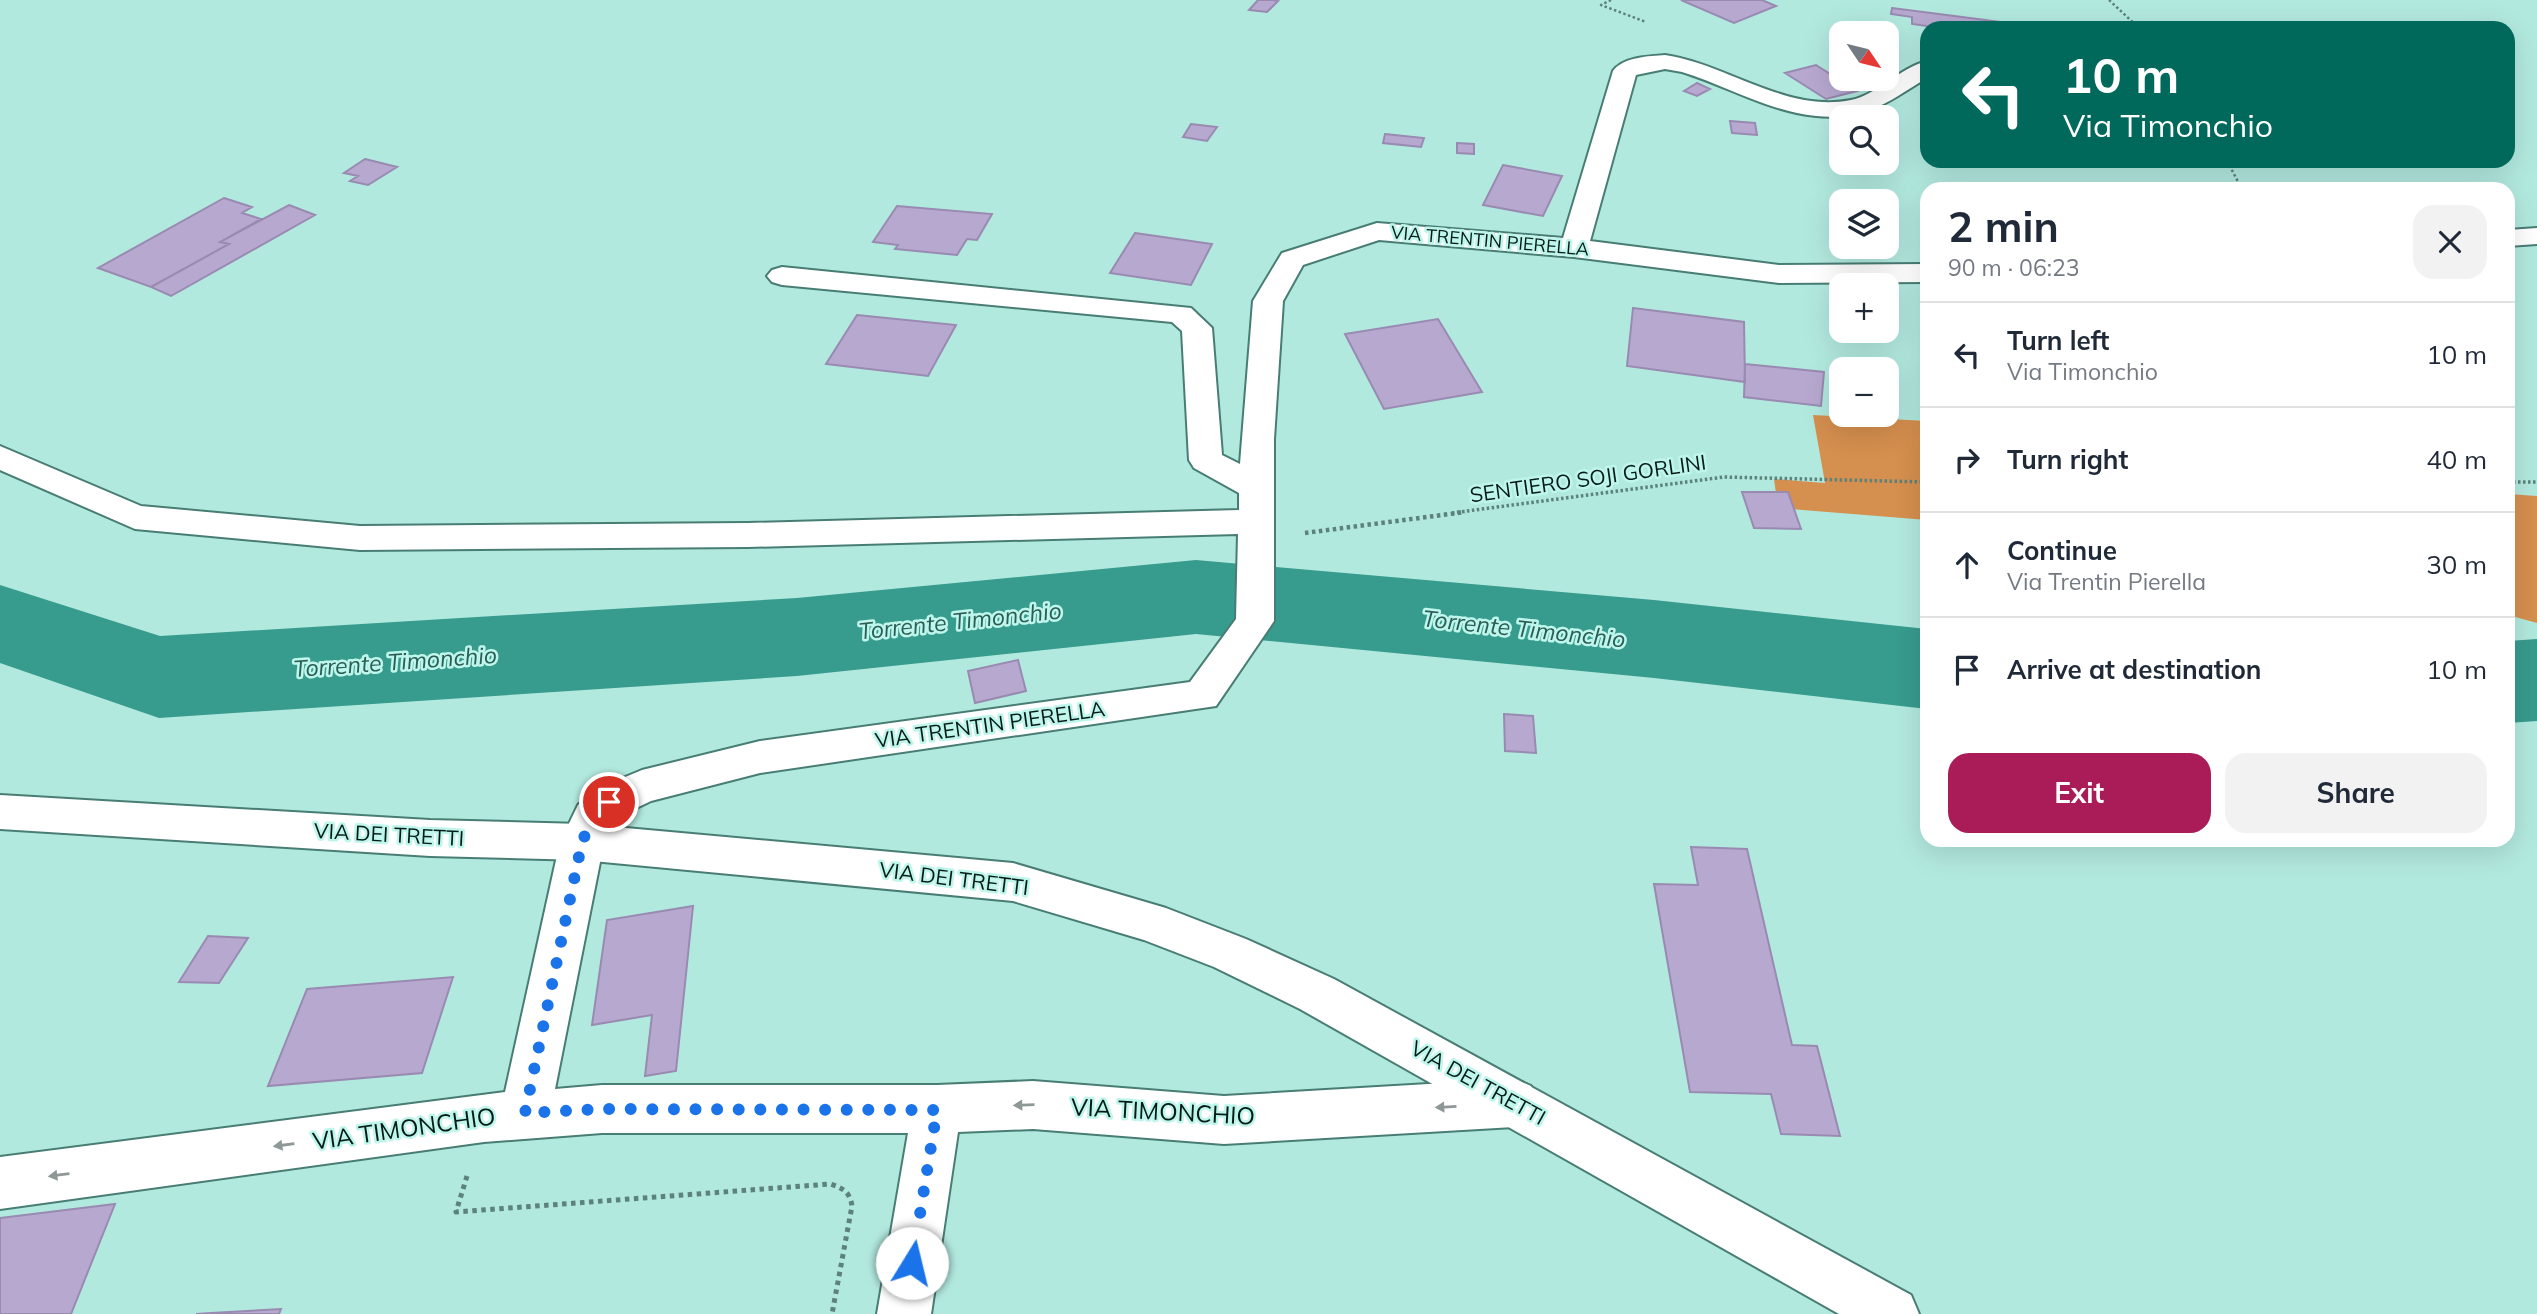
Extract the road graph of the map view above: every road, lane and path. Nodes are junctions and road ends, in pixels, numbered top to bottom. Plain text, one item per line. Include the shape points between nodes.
1 (2109, 0) edge
2 (2132, 21) edge
3 (1920, 72) edge
4 (2537, 236) edge
5 (2515, 238) edge
6 (1574, 247) junction
7 (1920, 273) edge
8 (782, 276) dead end
9 (0, 457) edge
10 (1920, 482) edge
11 (2515, 482) edge
12 (2537, 482) edge
13 (1256, 525) junction
14 (0, 812) edge
15 (582, 842) junction
16 (1514, 1103) junction
17 (937, 1110) junction
18 (525, 1113) junction
19 (0, 1182) edge
20 (463, 1191) dead end
21 (832, 1314) edge
22 (904, 1314) edge
23 (1892, 1314) edge

1 - 2 path
3 - 6 street via 1854,107 1816,108 1784,103 1714,74 1642,61 1625,71
4 - 5 street
6 - 7 street, VIA TRENTIN PIERELLA via 1779,274
6 - 13 street, VIA TRENTIN PIERELLA via 1377,231 1292,259 1268,301
8 - 13 street via 1180,314 1197,328 1206,460
9 - 13 street via 135,517 360,538
10 - 13 path, SENTIERO SOJI GORLINI via 1724,477
11 - 12 path
13 - 15 street, VIA TRENTIN PIERELLA via 1255,621 1202,695 760,757 642,787 609,802 593,817
14 - 15 street, VIA DEI TRETTI via 430,838
15 - 16 street, VIA DEI TRETTI via 1013,882 1083,901 1219,948 1317,994
15 - 18 street, VIA TRENTIN PIERELLA
16 -> 17 street, VIA TIMONCHIO via 1224,1120 1033,1105
16 - 23 street, VIA DEI TRETTI
17 - 18 street, VIA TIMONCHIO
17 - 22 street
18 -> 19 street, VIA TIMONCHIO
20 - 21 path via 456,1212 830,1184 844,1188 852,1206

